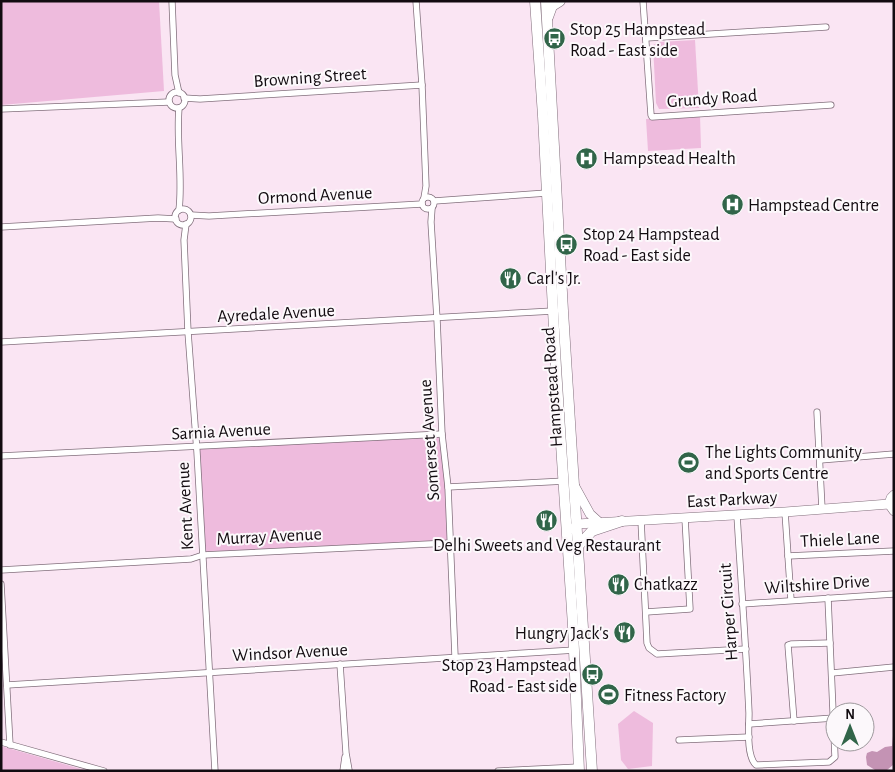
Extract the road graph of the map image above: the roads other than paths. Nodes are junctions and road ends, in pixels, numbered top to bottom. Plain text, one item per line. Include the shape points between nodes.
1 (172, 1) edge
2 (416, 1) edge
3 (535, 1) edge
4 (546, 1) edge
5 (560, 1) edge
6 (643, 1) edge
7 (547, 18) junction
8 (826, 27) dead end
9 (646, 38) junction
10 (422, 85) junction
11 (172, 96) junction
12 (180, 104) junction
13 (830, 105) dead end
14 (1, 109) edge
15 (552, 192) junction
16 (425, 199) junction
17 (431, 206) junction
18 (183, 217) junction
19 (1, 228) edge
20 (558, 311) junction
21 (437, 319) junction
22 (188, 332) junction
23 (1, 342) edge
24 (817, 412) dead end
25 (442, 434) junction
26 (197, 447) junction
27 (894, 454) edge
28 (1, 456) edge
29 (820, 460) junction
30 (571, 482) junction
31 (448, 487) junction
32 (892, 503) edge
33 (822, 509) junction
34 (785, 512) junction
35 (737, 515) junction
36 (685, 518) junction
37 (641, 520) junction
38 (622, 521) junction
39 (600, 523) junction
40 (576, 524) junction
41 (450, 542) junction
42 (573, 547) junction
43 (894, 551) edge
44 (203, 555) junction
45 (788, 556) junction
46 (1, 570) edge
47 (1, 584) edge
48 (894, 594) edge
49 (828, 598) junction
50 (791, 600) junction
51 (742, 604) junction
52 (646, 612) junction
53 (830, 643) junction
54 (746, 649) junction
55 (574, 650) junction
56 (455, 656) junction
57 (340, 664) junction
58 (894, 667) edge
59 (209, 672) junction
60 (832, 673) junction
61 (7, 685) junction
62 (833, 702) edge
63 (825, 719) edge
64 (794, 721) junction
65 (749, 724) junction
66 (749, 737) junction
67 (679, 740) dead end
68 (1, 742) edge
69 (10, 745) junction
70 (835, 752) edge
71 (592, 768) edge
72 (579, 769) edge
73 (104, 771) edge
74 (214, 771) edge
75 (347, 771) edge
76 (498, 771) edge

1 - 11 street via 175,75
2 - 10 street
3 - 15 highway, Hampstead Road
4 - 7 highway, Hampstead Road
5 - 7 highway via 552,6
6 - 9 street, Grundy Road
7 - 15 highway, Hampstead Road
8 - 9 street
9 - 13 street, Grundy Road via 652,117
10 - 12 street, Browning Street via 200,99
10 - 16 street
11 - 12 street
11 - 12 street
11 - 14 street via 153,102
12 - 18 street, Kent Avenue
15 - 17 street
15 - 20 highway, Hampstead Road
16 - 17 street
16 - 17 street
16 - 18 street, Ormond Avenue
17 - 21 street, Somerset Avenue
18 - 19 street, Ormond Avenue
18 - 22 street, Kent Avenue
20 - 21 street, Ayredale Avenue
20 - 30 highway, Hampstead Road
21 - 22 street, Ayredale Avenue
21 - 25 street, Somerset Avenue
22 - 23 street, Ayredale Avenue
22 - 26 street, Kent Avenue
24 - 29 street
25 - 26 street, Sarnia Avenue
25 - 31 street, Somerset Avenue
26 - 28 street, Sarnia Avenue
26 - 44 street, Kent Avenue
27 - 29 street
29 - 33 street
30 - 31 street
30 - 39 street via 590,514
30 - 40 highway, Hampstead Road
30 - 42 highway, Hampstead Road
31 - 41 street, Somerset Avenue
32 - 33 street, East Parkway
33 - 34 street, East Parkway
34 - 35 street, East Parkway
34 - 45 street
35 - 36 street, East Parkway
35 - 51 street, Harper Circuit
36 - 37 street, East Parkway
36 - 52 street via 690,610
37 - 38 street, East Parkway
37 - 52 street
38 - 39 street, East Parkway
38 - 42 highway via 592,531
39 - 40 street, East Parkway
40 - 42 highway, Hampstead Road
41 - 44 street, Murray Avenue
41 - 56 street, Somerset Avenue
42 - 55 highway, Hampstead Road
42 - 71 highway, Hampstead Road
43 - 45 street, Thiele Lane
44 - 46 street, Murray Avenue via 190,559
44 - 59 street, Kent Avenue
45 - 50 street
47 - 61 street
48 - 49 street, Wiltshire Drive
49 - 50 street, Wiltshire Drive
49 - 53 street, Harper Circuit
50 - 51 street, Wiltshire Drive
51 - 54 street, Harper Circuit
52 - 54 street via 647,643 657,654
53 - 60 street, Harper Circuit
53 - 64 street via 788,645
54 - 65 street, Harper Circuit
55 - 56 street, Windsor Avenue
55 - 72 highway, Hampstead Road
56 - 57 street, Windsor Avenue
57 - 59 street, Windsor Avenue
57 - 75 street
58 - 60 street
59 - 61 street, Windsor Avenue
59 - 74 street, Kent Avenue
60 - 62 street, Harper Circuit
61 - 69 street
63 - 64 street
64 - 65 street
65 - 66 street, Harper Circuit
66 - 67 street
66 - 70 street, Harper Circuit via 751,758 756,765 829,762 835,757
68 - 69 street
69 - 73 street
71 - 72 highway
72 - 76 street

